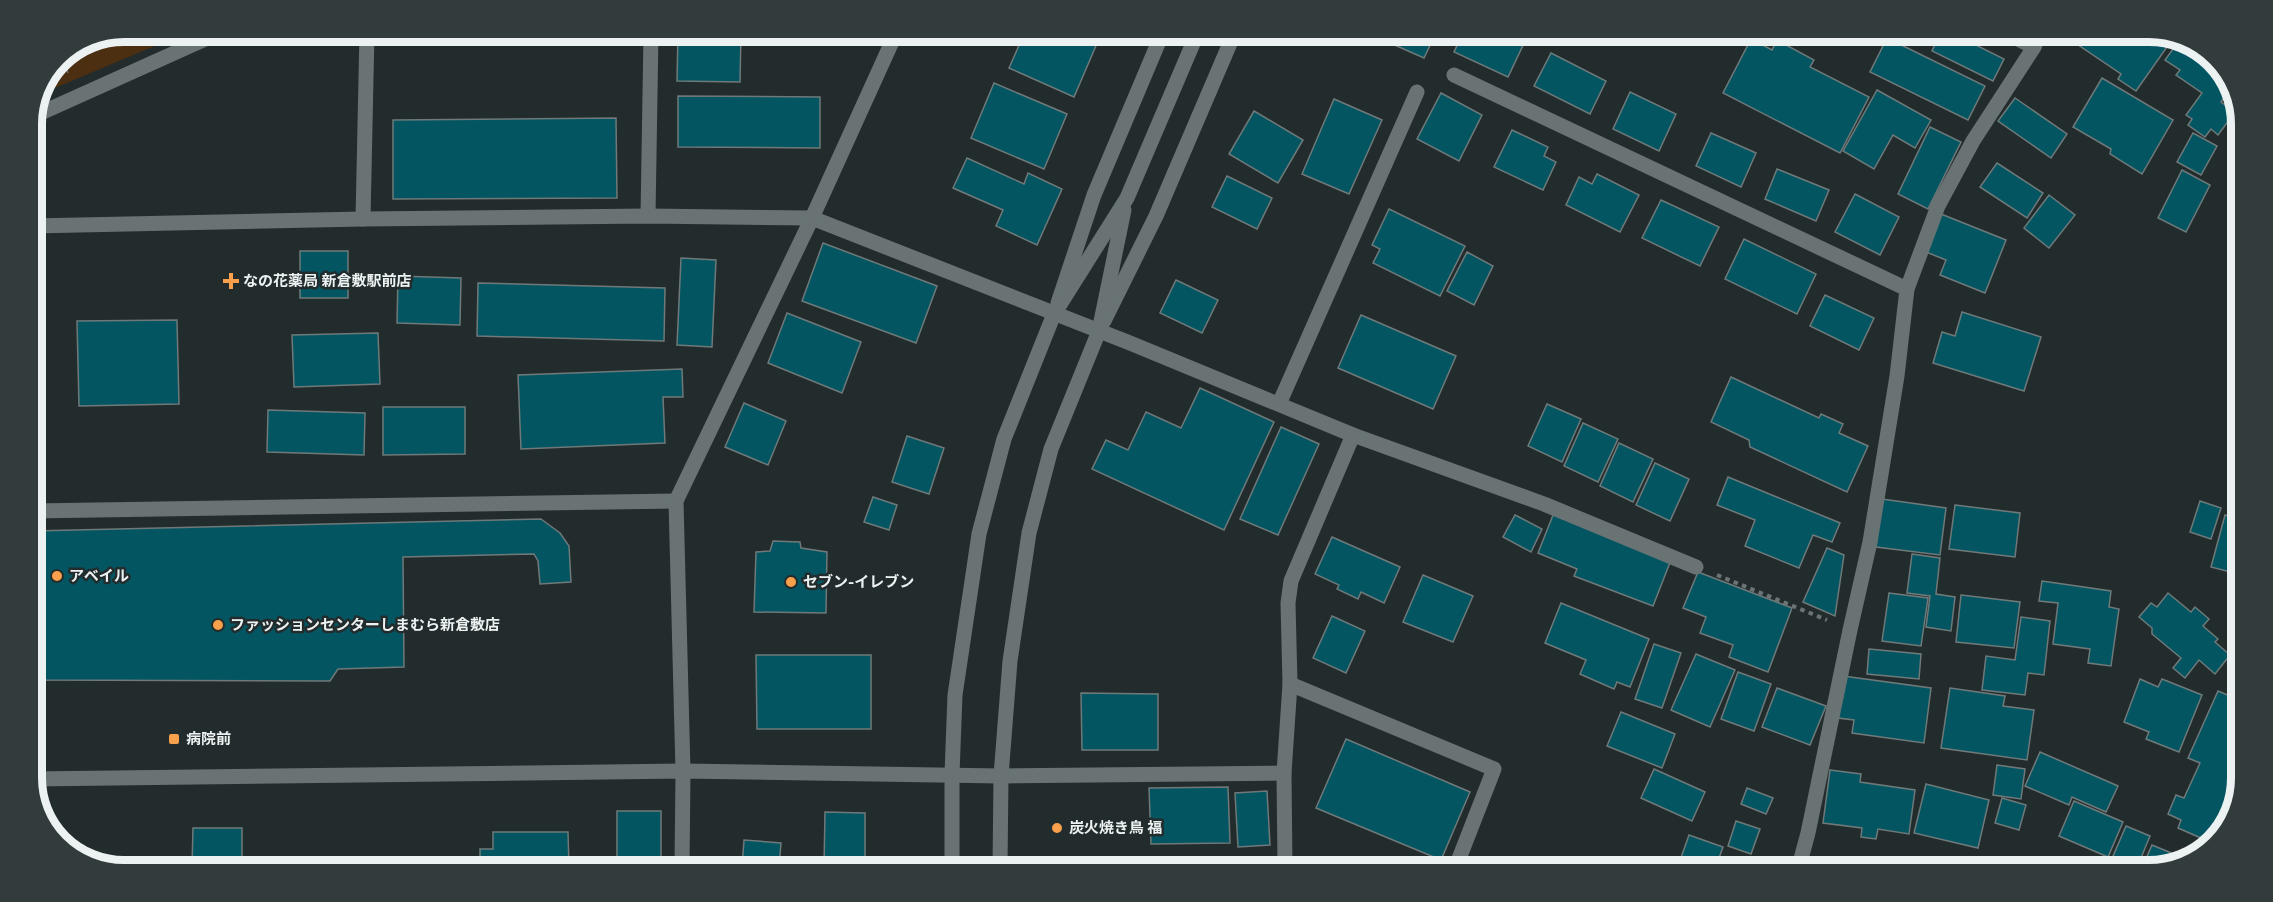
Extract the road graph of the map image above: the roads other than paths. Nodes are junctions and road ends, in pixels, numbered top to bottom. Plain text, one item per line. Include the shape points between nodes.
1 (199, 42) edge
2 (367, 42) edge
3 (651, 42) edge
4 (892, 42) edge
5 (1159, 42) edge
6 (1194, 42) edge
7 (1231, 42) edge
8 (2036, 42) edge
9 (1454, 75) dead end
10 (1417, 92) dead end
11 (44, 112) edge
12 (1127, 198) junction
13 (648, 216) junction
14 (812, 218) junction
15 (363, 219) junction
16 (42, 226) edge
17 (1907, 289) junction
18 (1054, 314) junction
19 (1099, 331) junction
20 (1279, 404) junction
21 (1353, 435) junction
22 (676, 501) junction
23 (42, 511) edge
24 (1696, 567) road end
25 (1290, 684) junction
26 (683, 771) junction
27 (1284, 773) junction
28 (952, 774) junction
29 (1001, 776) junction
30 (42, 779) edge
31 (682, 860) edge
32 (952, 860) edge
33 (1000, 860) edge
34 (1285, 860) edge
35 (1459, 860) edge
36 (1801, 860) edge

1 - 11 street
2 - 15 street
3 - 13 street
4 - 14 street
5 - 18 street via 1094,195
6 - 12 street
7 - 19 street via 1156,216
8 - 17 street via 1973,141 1938,206
9 - 17 street
10 - 20 street
12 - 18 street
12 - 19 street
13 - 14 street
13 - 15 street
14 - 18 street
14 - 22 street
15 - 16 street
17 - 36 street via 1870,542
18 - 19 street
18 - 28 street via 1004,439 979,534 955,695
19 - 20 street
19 - 29 street via 1052,448 1029,533 1010,661
20 - 21 street
21 - 24 street via 1544,504
21 - 25 street via 1291,581
22 - 23 street
22 - 26 street
25 - 27 street
25 - 35 street via 1494,769
26 - 28 street
26 - 30 street
26 - 31 street
27 - 29 street
27 - 34 street
28 - 29 street
28 - 32 street
29 - 33 street

